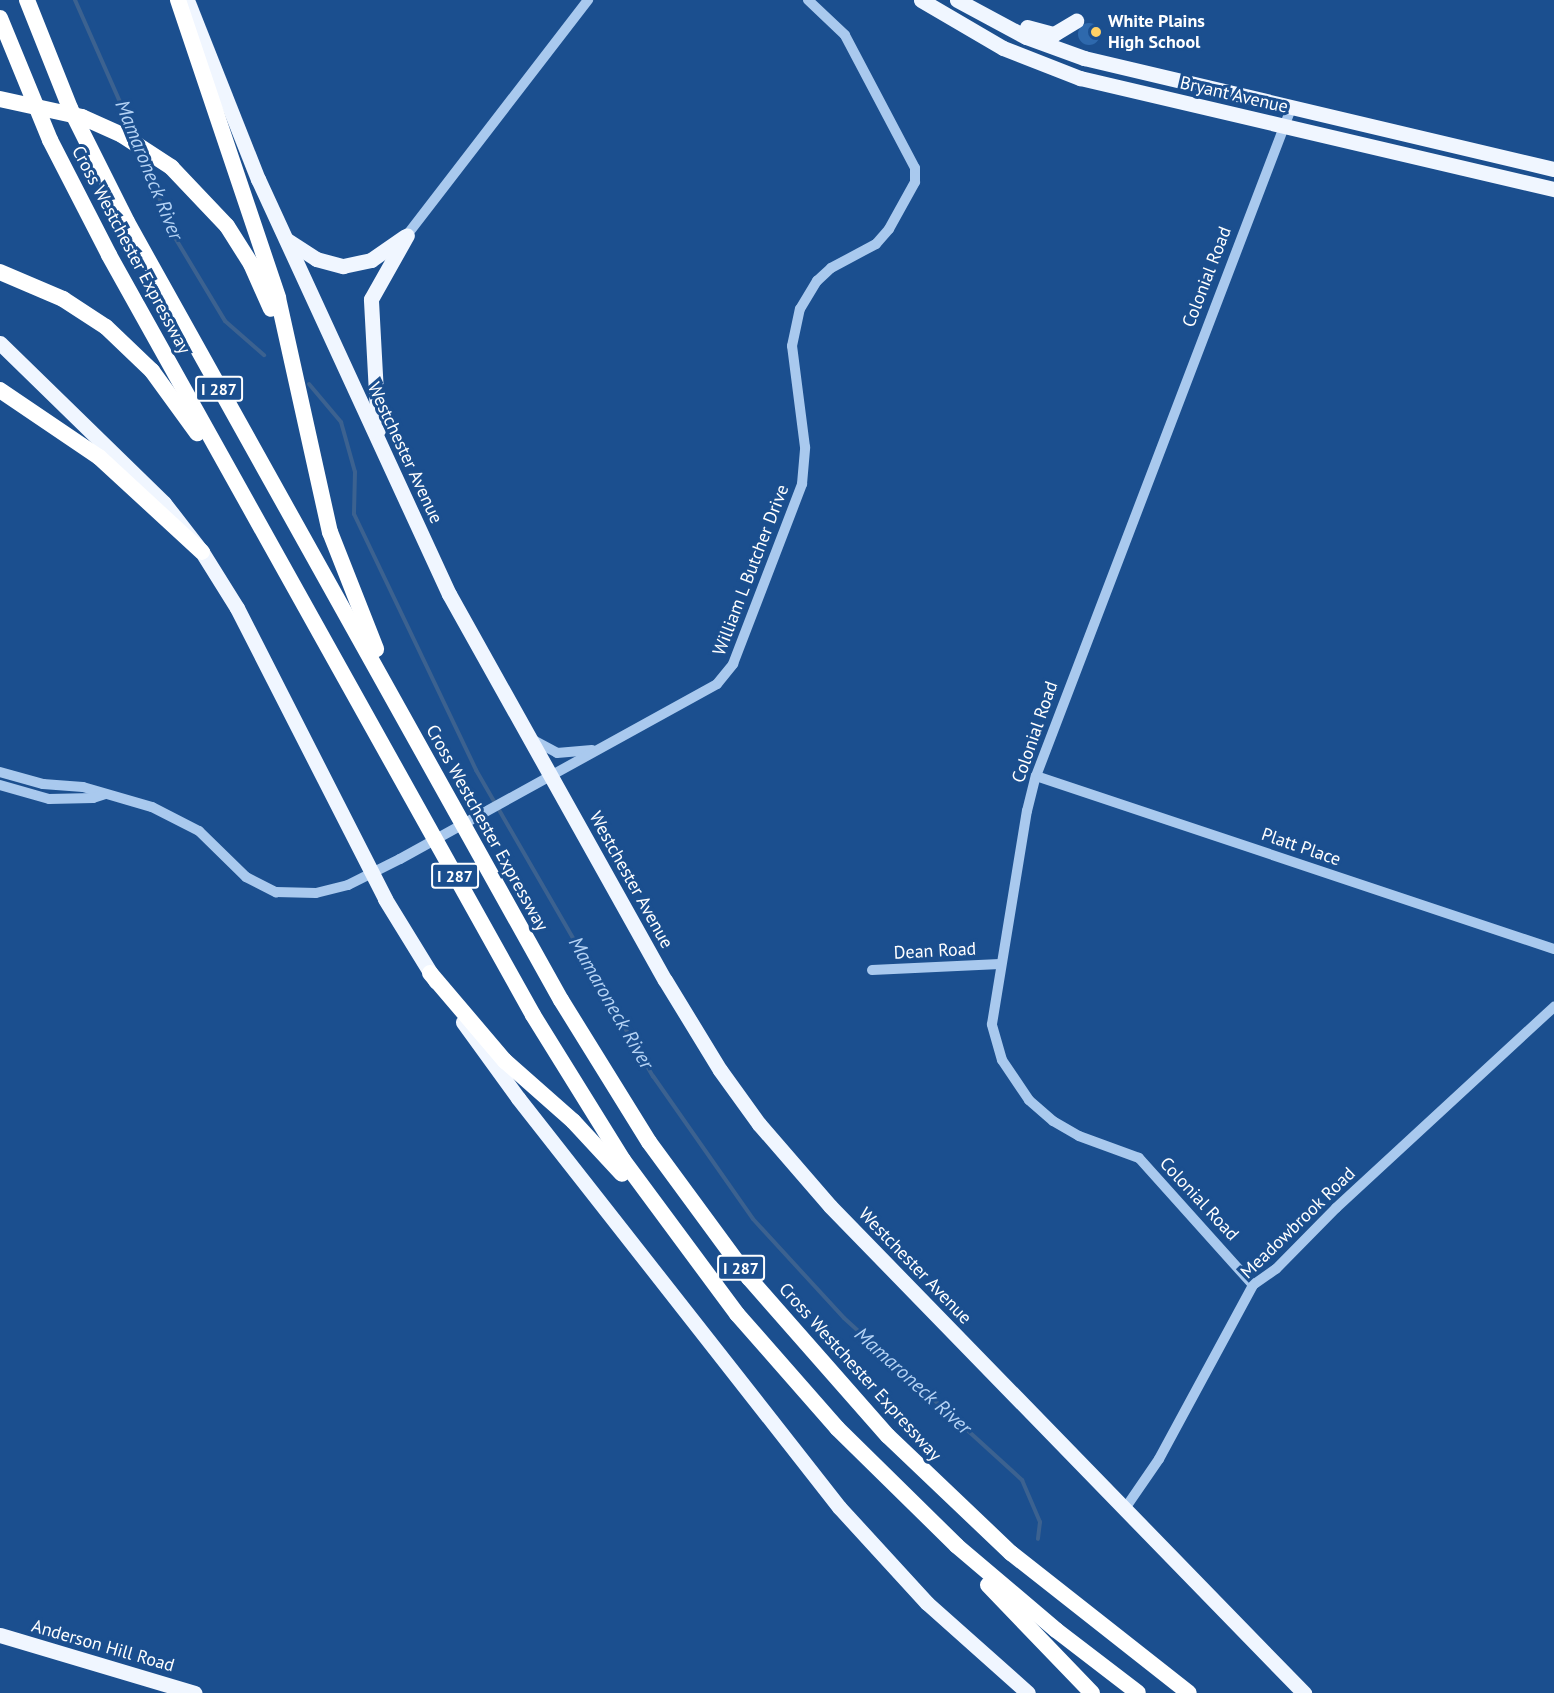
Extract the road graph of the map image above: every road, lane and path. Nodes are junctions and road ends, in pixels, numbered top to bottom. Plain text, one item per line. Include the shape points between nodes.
1 (27, 0) edge
2 (178, 0) edge
3 (187, 0) edge
4 (588, 0) edge
5 (808, 0) edge
6 (921, 0) edge
7 (957, 0) edge
8 (975, 0) edge
9 (0, 18) edge
10 (1076, 21) dead end
11 (0, 99) edge
12 (1292, 106) junction
13 (1283, 127) junction
14 (1554, 169) edge
15 (1554, 189) edge
16 (407, 235) junction
17 (285, 238) junction
18 (0, 272) edge
19 (0, 343) edge
20 (0, 390) edge
21 (302, 420) junction
22 (383, 453) junction
23 (254, 515) junction
24 (202, 552) junction
25 (529, 738) junction
26 (416, 741) junction
27 (598, 749) junction
28 (0, 772) edge
29 (550, 776) junction
30 (1036, 776) junction
31 (0, 785) edge
32 (105, 793) junction
33 (372, 873) junction
34 (1554, 949) edge
35 (1000, 964) junction
36 (872, 970) dead end
37 (430, 973) junction
38 (1554, 1007) edge
39 (671, 1228) junction
40 (1253, 1285) junction
41 (1124, 1510) junction
42 (927, 1518) junction
43 (0, 1635) edge
44 (1251, 1641) junction
45 (171, 1690) edge
46 (195, 1693) edge
47 (1028, 1693) edge
48 (1092, 1693) edge
49 (1138, 1693) edge
50 (1189, 1693) edge
51 (1304, 1693) edge
52 (1314, 1693) edge

1 - 26 highway, Cross Westchester Expressway / I 287 via 61,88 110,191
2 - 21 highway via 274,287
3 - 17 main road, Westchester Avenue via 241,141
4 - 16 street
5 - 27 street, William L Butcher Drive via 845,35 915,168 915,182 889,229 876,244 831,268 817,281 800,309 792,346 805,447 802,484 733,664 705,693
6 - 13 main road, Bryant Avenue via 1003,48 1080,78
7 - 12 main road, Bryant Avenue via 1026,37 1074,54
8 - 10 main road via 1037,32 1054,34
9 - 23 highway, Cross Westchester Expressway / I 287 via 73,188
11 - 21 highway via 52,108 103,126 141,146 188,182 227,226 261,283
12 - 13 street, Colonial Road
12 - 14 main road, Bryant Avenue
13 - 15 main road, Bryant Avenue
13 - 30 street, Colonial Road
16 - 17 main road via 377,257 343,266 316,260
16 - 22 main road via 376,287 370,306 375,405
17 - 22 main road, Westchester Avenue
18 - 23 highway via 78,308 130,348 172,396
19 - 24 main road via 164,503
20 - 24 highway via 67,432 112,467
21 - 26 highway via 338,557
22 - 25 main road, Westchester Avenue via 449,594
23 - 39 highway, Cross Westchester Expressway / I 287 via 555,1053
24 - 33 main road via 237,608
25 - 27 street via 557,753
25 - 29 main road, Westchester Avenue
26 - 50 highway, Cross Westchester Expressway / I 287 via 609,1081 673,1177 749,1278 830,1373 948,1495 1042,1580
27 - 29 street, William L Butcher Drive
28 - 32 street via 43,784
29 - 33 street, William L Butcher Drive
29 - 41 main road, Westchester Avenue via 686,1016 759,1124 830,1206
30 - 34 street, Platt Place
30 - 35 street, Colonial Road
31 - 32 street via 49,799 93,798
32 - 33 street via 152,807 190,825 234,870 276,892 316,893
33 - 37 main road
35 - 36 street, Dean Road
35 - 40 street, Colonial Road via 993,1002 995,1041 1002,1060 1029,1100 1053,1121 1079,1136 1139,1158
37 - 39 highway via 506,1061 573,1121
37 - 47 main road via 524,1107 758,1406 883,1557 959,1633
38 - 40 street, Meadowbrook Road via 1336,1208 1276,1269
39 - 42 highway, Cross Westchester Expressway / I 287 via 807,1395
40 - 41 street, Meadowbrook Road via 1159,1459
41 - 44 main road, Westchester Avenue
42 - 48 highway
42 - 49 highway, Cross Westchester Expressway / I 287 via 1030,1609
43 - 45 main road, Anderson Hill Road
44 - 51 main road
44 - 52 main road
45 - 46 main road, Anderson Hill Road

